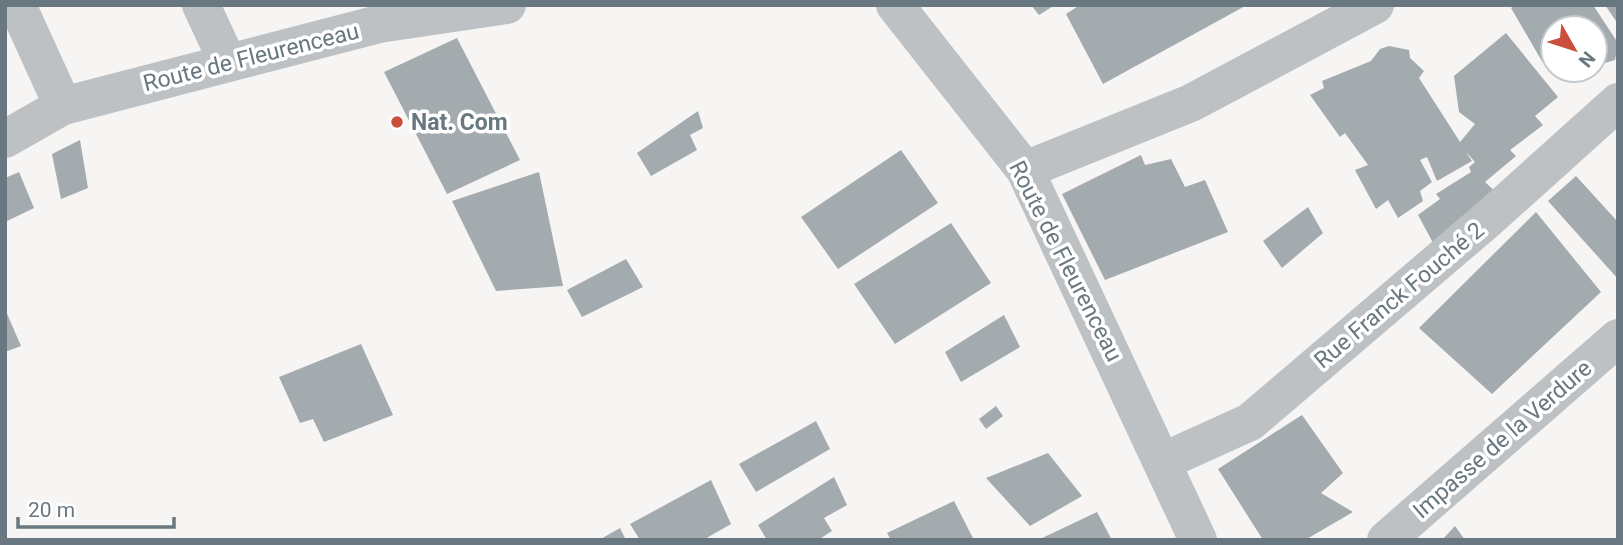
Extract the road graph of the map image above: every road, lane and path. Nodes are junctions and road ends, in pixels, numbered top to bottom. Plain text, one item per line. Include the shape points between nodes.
1 (17, 5) edge
2 (201, 5) edge
3 (507, 5) edge
4 (895, 5) edge
5 (1375, 5) edge
6 (228, 63) junction
7 (1618, 102) edge
8 (64, 106) junction
9 (5, 139) edge
10 (1026, 170) junction
11 (1618, 338) edge
12 (1164, 461) junction
13 (1198, 540) edge
14 (1385, 540) edge

1 - 8 street
2 - 6 street
3 - 6 street, Route de Fleurenceau via 379,24
4 - 10 street, Route de Fleurenceau
5 - 10 street via 1191,103
6 - 8 street, Route de Fleurenceau
7 - 12 street, Rue Franck Fouché 2 via 1250,422
8 - 9 street, Route de Fleurenceau
10 - 12 street, Route de Fleurenceau
11 - 14 street, Impasse de la Verdure
12 - 13 street, Route de Fleurenceau

